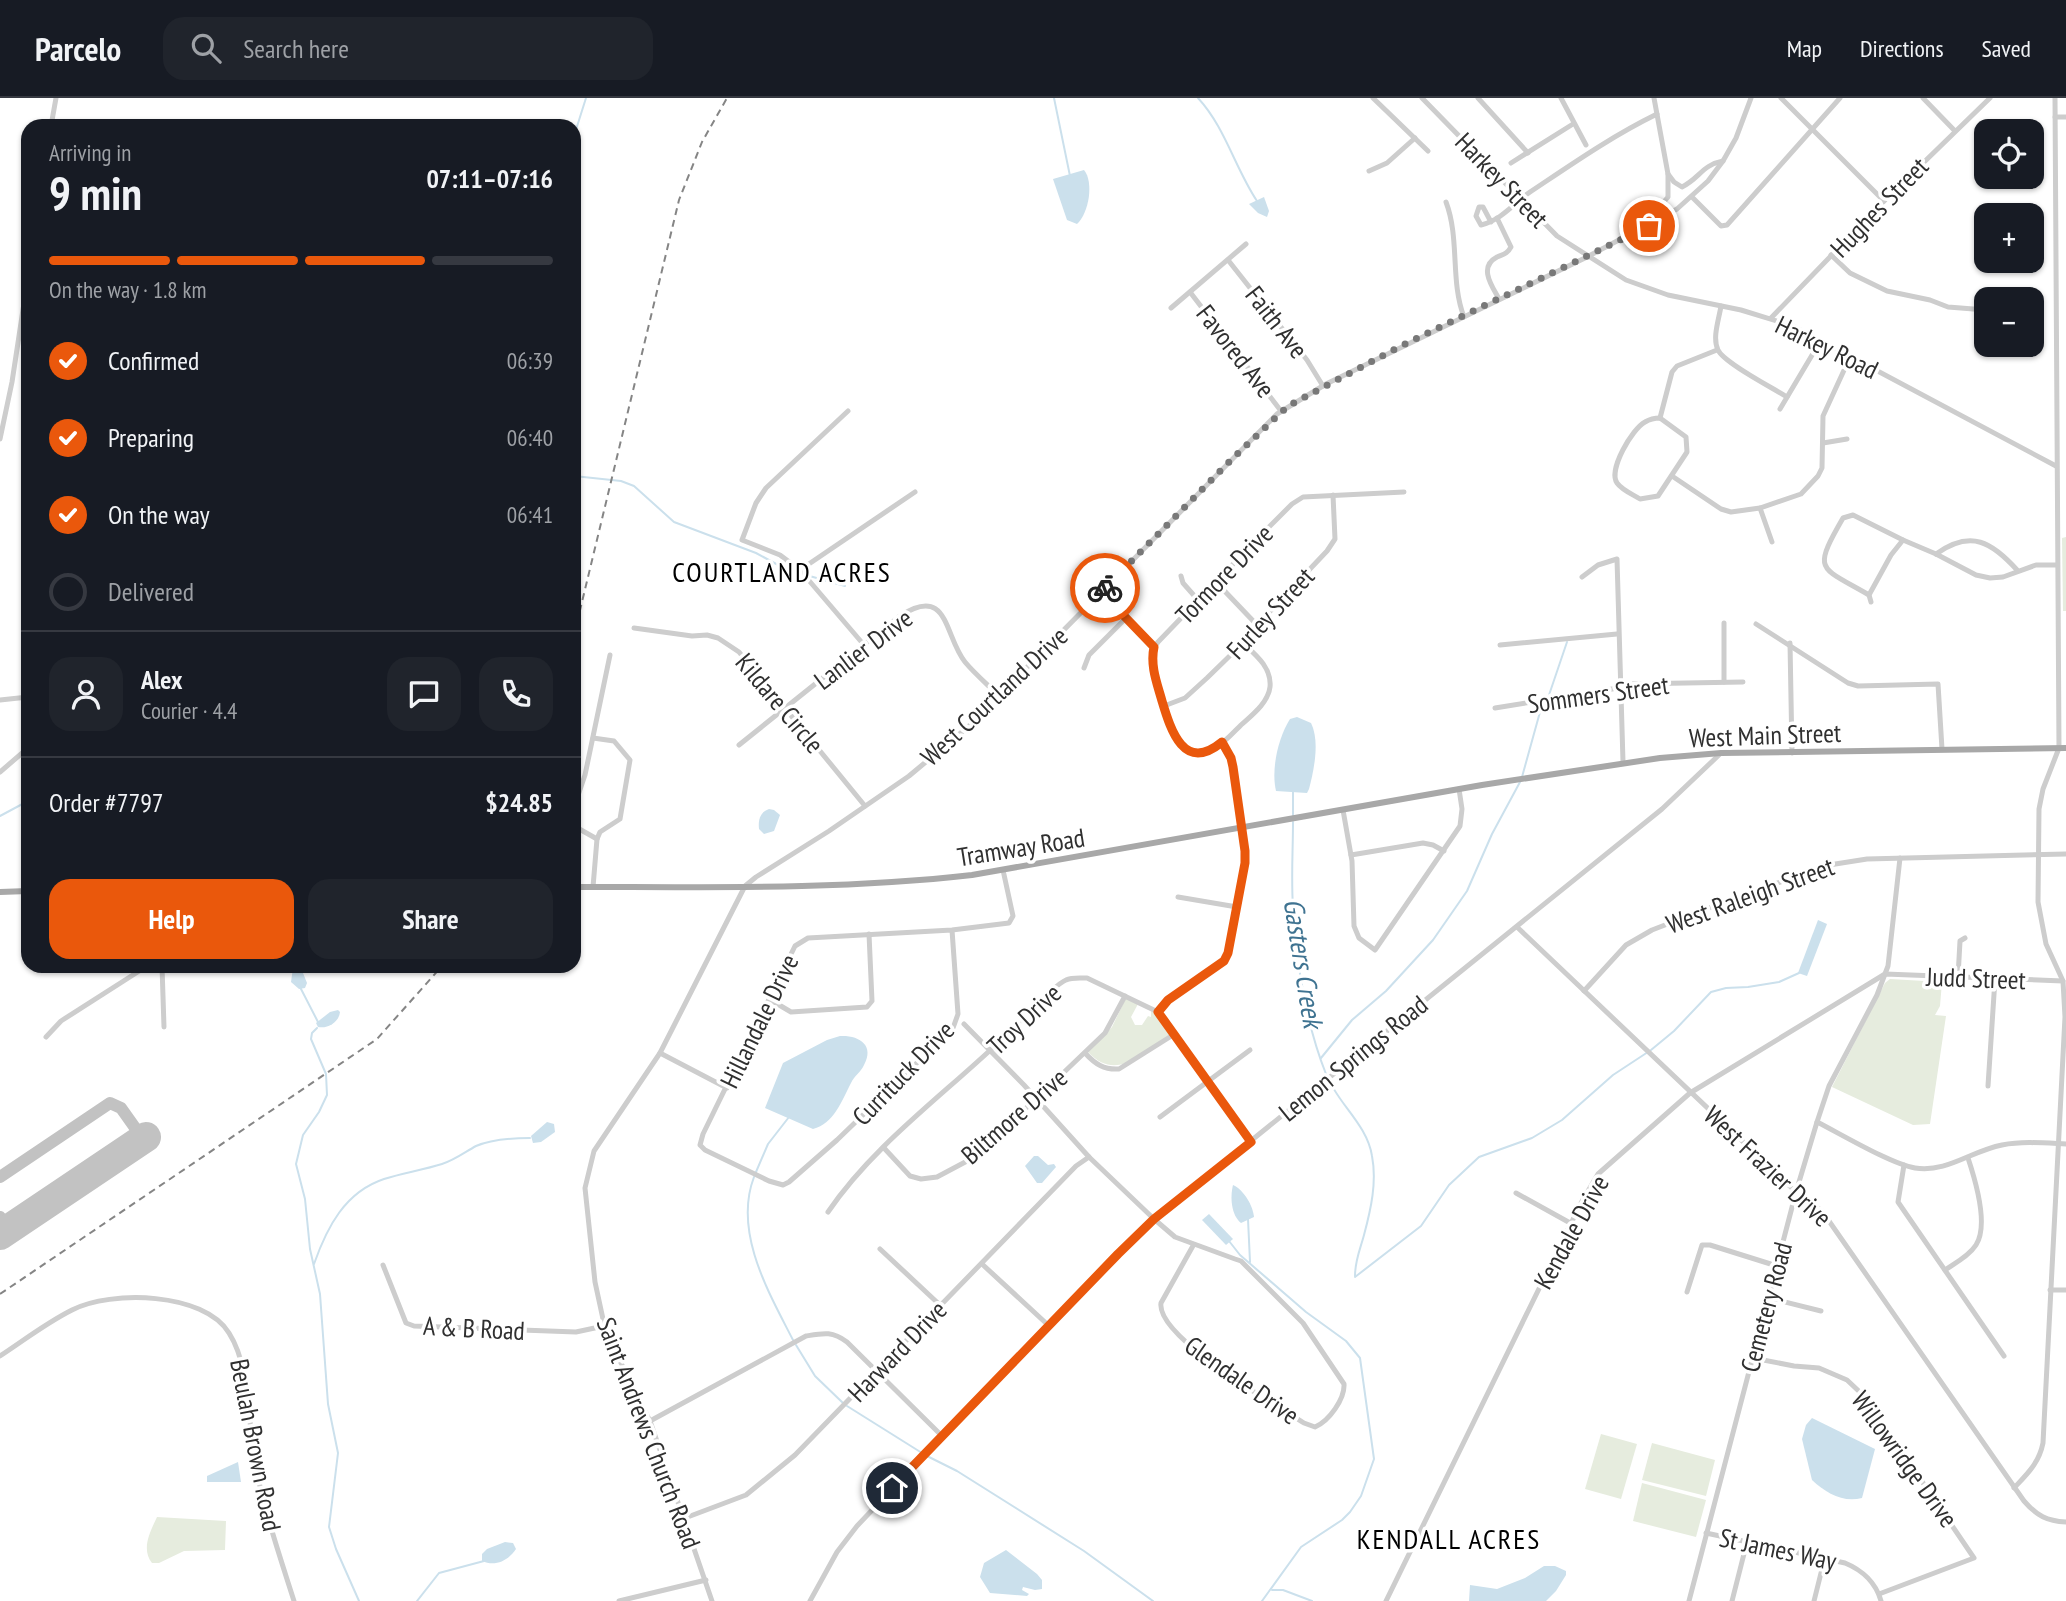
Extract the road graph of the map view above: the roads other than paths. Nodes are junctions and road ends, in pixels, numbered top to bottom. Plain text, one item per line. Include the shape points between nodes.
1 (56, 98) edge
2 (1373, 98) edge
3 (1422, 98) edge
4 (1478, 98) edge
5 (1561, 98) edge
6 (1654, 98) edge
7 (1751, 98) edge
8 (1781, 98) edge
9 (1840, 98) edge
10 (1923, 98) edge
11 (1990, 98) edge
12 (2055, 98) edge
13 (1657, 114) junction
14 (2055, 117) junction
15 (2066, 117) edge
16 (52, 119) edge
17 (1573, 124) junction
18 (1812, 128) junction
19 (1954, 130) junction
20 (1415, 138) junction
21 (1586, 145) dead end
22 (1428, 150) dead end
23 (1528, 153) junction
24 (1723, 161) junction
25 (1511, 163) dead end
26 (1369, 171) dead end
27 (1668, 174) junction
28 (1692, 197) junction
29 (1521, 198) junction
30 (1884, 201) junction
31 (1446, 202) dead end
32 (1649, 226) junction
33 (1246, 244) dead end
34 (1831, 255) junction
35 (1587, 257) junction
36 (1228, 260) junction
37 (1190, 292) junction
38 (1499, 299) junction
39 (1721, 306) junction
40 (1171, 308) dead end
41 (1974, 309) edge
42 (1464, 317) junction
43 (1771, 318) junction
44 (21, 322) edge
45 (1821, 340) junction
46 (1717, 350) junction
47 (1851, 355) junction
48 (1323, 386) junction
49 (1787, 397) junction
50 (1780, 409) dead end
51 (848, 411) dead end
52 (1282, 411) junction
53 (1660, 418) junction
54 (0, 439) edge
55 (1847, 439) dead end
56 (1823, 443) junction
57 (2056, 466) junction
58 (1672, 477) junction
59 (915, 492) dead end
60 (1404, 492) dead end
61 (1333, 495) junction
62 (1760, 508) junction
63 (1903, 540) junction
64 (1772, 542) dead end
65 (1936, 554) junction
66 (2057, 565) junction
67 (800, 570) junction
68 (2018, 571) junction
69 (1181, 576) dead end
70 (1582, 577) dead end
71 (1216, 582) junction
72 (1101, 592) junction
73 (1198, 600) junction
74 (1126, 618) junction
75 (1724, 623) dead end
76 (1756, 624) dead end
77 (1257, 625) junction
78 (634, 628) dead end
79 (1618, 634) junction
80 (2058, 637) junction
81 (2066, 637) edge
82 (1243, 643) junction
83 (1790, 643) junction
84 (864, 645) junction
85 (1500, 645) dead end
86 (1154, 647) junction
87 (610, 655) dead end
88 (1083, 668) dead end
89 (1724, 681) junction
90 (1743, 682) dead end
91 (1619, 687) junction
92 (1000, 697) junction
93 (21, 698) edge
94 (0, 700) edge
95 (1164, 706) junction
96 (786, 708) junction
97 (1495, 708) dead end
98 (593, 738) junction
99 (1222, 742) junction
100 (739, 745) dead end
101 (2062, 748) edge
102 (1941, 749) junction
103 (1721, 753) junction
104 (1792, 753) junction
105 (21, 754) edge
106 (1623, 762) junction
107 (0, 772) edge
108 (581, 782) edge
109 (1468, 788) joint
110 (1459, 789) junction
111 (865, 806) junction
112 (1343, 810) junction
113 (1241, 828) junction
114 (581, 830) edge
115 (597, 839) junction
116 (1444, 851) junction
117 (2038, 854) junction
118 (2066, 854) edge
119 (1351, 855) junction
120 (1900, 858) junction
121 (1003, 870) junction
122 (746, 886) junction
123 (581, 887) edge
124 (593, 887) junction
125 (21, 891) edge
126 (0, 892) edge
127 (1178, 897) dead end
128 (1237, 907) junction
129 (1517, 927) junction
130 (952, 930) junction
131 (869, 934) junction
132 (1965, 938) dead end
133 (136, 973) edge
134 (162, 973) edge
135 (1885, 974) junction
136 (1958, 977) junction
137 (1995, 978) junction
138 (2065, 981) edge
139 (1584, 991) junction
140 (1125, 996) junction
141 (769, 999) junction
142 (1158, 1012) junction
143 (964, 1024) dead end
144 (164, 1027) dead end
145 (1173, 1035) junction
146 (46, 1037) dead end
147 (991, 1050) junction
148 (1250, 1050) dead end
149 (660, 1053) junction
150 (1085, 1053) junction
151 (1207, 1083) junction
152 (1988, 1086) dead end
153 (727, 1088) junction
154 (1690, 1093) junction
155 (1036, 1099) junction
156 (1160, 1117) dead end
157 (1818, 1122) junction
158 (1251, 1142) junction
159 (2058, 1144) junction
160 (2066, 1144) edge
161 (884, 1148) junction
162 (1089, 1157) junction
163 (1968, 1158) junction
164 (1904, 1165) junction
165 (783, 1185) joint
166 (1796, 1192) junction
167 (1516, 1193) dead end
168 (828, 1212) dead end
169 (1154, 1219) junction
170 (1572, 1224) junction
171 (1194, 1244) junction
172 (880, 1249) dead end
173 (982, 1264) junction
174 (383, 1265) dead end
175 (1777, 1266) junction
176 (1945, 1270) junction
177 (2050, 1290) junction
178 (2066, 1290) edge
179 (1687, 1292) dead end
180 (1769, 1298) junction
181 (941, 1306) junction
182 (1821, 1311) dead end
183 (604, 1325) junction
184 (1048, 1325) junction
185 (0, 1356) edge
186 (2004, 1356) dead end
187 (1753, 1358) junction
188 (876, 1372) junction
189 (650, 1421) junction
190 (942, 1436) junction
191 (2014, 1488) junction
192 (685, 1518) junction
193 (2066, 1522) edge
194 (1706, 1533) junction
195 (1747, 1542) junction
196 (1969, 1550) joint
197 (1825, 1557) junction
198 (706, 1580) junction
199 (1880, 1598) edge
200 (294, 1601) edge
201 (619, 1601) edge
202 (712, 1601) edge
203 (810, 1601) edge
204 (1386, 1601) edge
205 (1689, 1601) edge
206 (1732, 1601) edge
207 (1814, 1601) edge

1 - 16 street
2 - 20 street
3 - 29 street, Harkey Street
4 - 23 street
5 - 17 street
6 - 13 street
7 - 24 street, West Courtland Drive
8 - 18 street
9 - 18 street
10 - 19 street
11 - 19 street, Hughes Street
12 - 14 street
13 - 27 street
13 - 29 street via 1599,145
14 - 15 street
14 - 57 street
17 - 21 street
17 - 23 street
18 - 28 street via 1727,225 1714,221
18 - 30 street
19 - 30 street, Hughes Street
20 - 22 street
20 - 26 street via 1387,163
23 - 25 street
24 - 27 street via 1710,164 1682,187
24 - 28 street, West Courtland Drive
27 - 32 street via 1668,197
28 - 32 street, West Courtland Drive
29 - 35 street, Harkey Street via 1557,236
29 - 38 street via 1494,220 1511,247 1490,262 1487,270
30 - 34 street, Hughes Street
31 - 42 street
32 - 35 street, West Courtland Drive
33 - 36 street
34 - 41 street via 1850,273 1887,291
34 - 43 street, Hughes Street
35 - 38 street, West Courtland Drive
35 - 39 street, Harkey Road via 1626,280
36 - 37 street
36 - 48 street, Faith Ave
37 - 40 street
37 - 52 street, Favored Ave
38 - 42 street, West Courtland Drive
39 - 43 street, Harkey Road
39 - 46 street
42 - 48 street, West Courtland Drive
43 - 45 street, Harkey Road
44 - 54 street
45 - 47 street, Harkey Road
45 - 49 street
46 - 49 street
46 - 53 street via 1677,366
47 - 56 street via 1823,416
47 - 57 street, Harkey Road
48 - 52 street, West Courtland Drive
49 - 50 street
51 - 67 street via 766,488 742,540 780,555
52 - 72 street, West Courtland Drive
53 - 58 street via 1680,430 1688,445
53 - 58 street via 1640,425 1614,474 1617,483 1640,499 1658,496
55 - 56 street
56 - 62 street via 1822,468 1807,490
57 - 66 street
58 - 62 street via 1726,511
59 - 67 street
60 - 61 street, Tormore Drive
61 - 71 street, Tormore Drive via 1303,497 1292,504
61 - 77 street, Furley Street via 1335,540
62 - 64 street
63 - 63 street via 1870,598 1829,572 1823,562 1843,519 1853,515
63 - 65 street
65 - 68 street via 1990,579
65 - 68 street via 1957,540 1977,541 2006,557
66 - 68 street
66 - 80 street
67 - 84 street
69 - 73 street
70 - 79 street via 1617,559
71 - 73 street, Tormore Drive
71 - 77 street
72 - 74 street
72 - 92 street, West Courtland Drive
73 - 86 street, Tormore Drive
74 - 86 street
74 - 88 street via 1088,656
75 - 89 street
76 - 83 street
77 - 82 street, Furley Street
78 - 96 street, Kildare Circle via 718,638 748,661
79 - 85 street
79 - 91 street
80 - 81 street
80 - 101 street
82 - 95 street, Furley Street via 1185,698
82 - 99 street, Tormore Drive via 1261,660 1270,688 1263,704
83 - 102 street via 1858,686 1938,684
83 - 104 street
84 - 92 street, Lanlier Drive via 911,609 935,609 944,616 964,661
84 - 96 street, Lanlier Drive
86 - 95 street, Tormore Drive via 1151,659
87 - 98 street
89 - 90 street, Sommers Street
89 - 91 street, Sommers Street
91 - 97 street, Sommers Street
91 - 106 street
92 - 111 street, West Courtland Drive via 948,744
93 - 94 street
95 - 99 street, Tormore Drive via 1171,729 1185,749 1199,754
96 - 100 street, Lanlier Drive
96 - 111 street, Kildare Circle
98 - 108 street
98 - 115 street via 614,741 630,760 620,820
99 - 113 street via 1233,767
101 - 102 main road, West Main Street
101 - 117 street via 2043,789
102 - 104 main road, West Main Street
103 - 104 main road, West Main Street
103 - 106 main road, West Main Street
103 - 129 street, Lemon Springs Road via 1662,809
105 - 107 street
106 - 109 main road, West Main Street
109 - 110 main road, Tramway Road
110 - 112 main road, Tramway Road
110 - 116 street via 1462,821
111 - 122 street, West Courtland Drive
112 - 113 main road, Tramway Road
112 - 119 street
113 - 121 main road, Tramway Road
113 - 128 street via 1245,863
114 - 115 street
115 - 124 street
116 - 119 street via 1423,843
116 - 119 street via 1375,950 1359,938 1354,926
117 - 118 street, West Raleigh Street
117 - 120 street, West Raleigh Street
117 - 138 street via 2042,926
120 - 135 street, Cemetery Road
120 - 139 street, West Raleigh Street via 1829,865 1652,930 1626,945
121 - 122 main road, Tramway Road via 906,882
121 - 130 street, Hillandale Drive via 1013,916 1009,923
122 - 124 main road, Tramway Road
122 - 149 street, Saint Andrews Church Road
123 - 124 main road, Tramway Road
125 - 126 main road
127 - 128 street
128 - 142 street via 1224,961
129 - 139 street, West Frazier Drive
129 - 158 street, Lemon Springs Road
130 - 131 street, Hillandale Drive
130 - 165 street, Currituck Drive via 958,1014 953,1028 837,1140
131 - 141 street, Hillandale Drive via 802,941
131 - 141 street via 872,1001 867,1007 791,1012
132 - 136 street via 1960,941
133 - 146 street via 61,1021
134 - 144 street
135 - 136 street, Judd Street
135 - 154 street, Kendale Drive
135 - 157 street, Cemetery Road via 1836,1071
136 - 137 street, Judd Street
137 - 138 street, Judd Street
137 - 152 street
138 - 159 street
139 - 154 street, West Frazier Drive
140 - 142 street, Troy Drive
140 - 147 street, Troy Drive via 1087,978 1066,980
140 - 150 street, Biltmore Drive via 1110,1026
141 - 153 street, Hillandale Drive
142 - 145 street
143 - 147 street, Glendale Drive
145 - 150 street via 1119,1069 1097,1065
145 - 151 street
147 - 155 street, Glendale Drive
147 - 161 street, Troy Drive
148 - 151 street
149 - 153 street
149 - 183 street, Saint Andrews Church Road via 594,1151 589,1168 586,1203
150 - 155 street, Biltmore Drive
151 - 156 street
151 - 158 street
153 - 165 street, Hillandale Drive via 700,1145
154 - 166 street, West Frazier Drive
154 - 170 street, Kendale Drive via 1598,1174
155 - 161 street, Biltmore Drive via 969,1160 937,1177 910,1177
155 - 162 street, Glendale Drive
157 - 164 street
157 - 166 street, Cemetery Road
158 - 169 street, Lemon Springs Road
159 - 160 street
159 - 163 street via 2002,1145
159 - 177 street
161 - 168 street, Troy Drive
162 - 169 street, Glendale Drive
162 - 173 street, Harward Drive
163 - 164 street via 1928,1168
163 - 176 street via 1980,1195 1979,1236 1971,1251
164 - 176 street via 1898,1202
166 - 175 street, Cemetery Road
166 - 191 street, West Frazier Drive via 1830,1223
167 - 170 street
169 - 171 street, Glendale Drive via 1175,1237
169 - 184 street, Lemon Springs Road
170 - 204 street, Kendale Drive
171 - 171 street, Glendale Drive via 1161,1303 1166,1322 1187,1345 1304,1423 1315,1427 1324,1423 1343,1395 1344,1384 1303,1323 1241,1261
172 - 181 street
173 - 181 street, Harward Drive
173 - 184 street
174 - 183 street, A & B Road via 406,1323 565,1332
175 - 179 street via 1702,1245
175 - 180 street, Cemetery Road
176 - 186 street
177 - 178 street
177 - 191 street via 2043,1443 2034,1467
180 - 182 street
180 - 187 street, Cemetery Road
181 - 188 street, Harward Drive
183 - 189 street, Saint Andrews Church Road
184 - 190 street, Lemon Springs Road
185 - 200 street, Beulah Brown Road via 72,1310 105,1300 181,1303 213,1316 238,1349 258,1481
187 - 194 street, Cemetery Road
187 - 196 street, Willowridge Drive via 1819,1368 1847,1380 1864,1396
188 - 189 street via 837,1334 824,1332 806,1336
188 - 190 street
188 - 192 street, Harward Drive via 772,1476 746,1495
189 - 192 street, Saint Andrews Church Road
190 - 203 street, Lemon Springs Road via 848,1536
191 - 193 street, West Frazier Drive via 2036,1514
192 - 198 street, Saint Andrews Church Road
194 - 195 street, St James Way
194 - 205 street, Cemetery Road
195 - 197 street, St James Way
195 - 206 street
196 - 199 street, St James Way via 1974,1558
197 - 199 street, St James Way via 1857,1569
197 - 207 street
198 - 201 street
198 - 202 street, Saint Andrews Church Road

